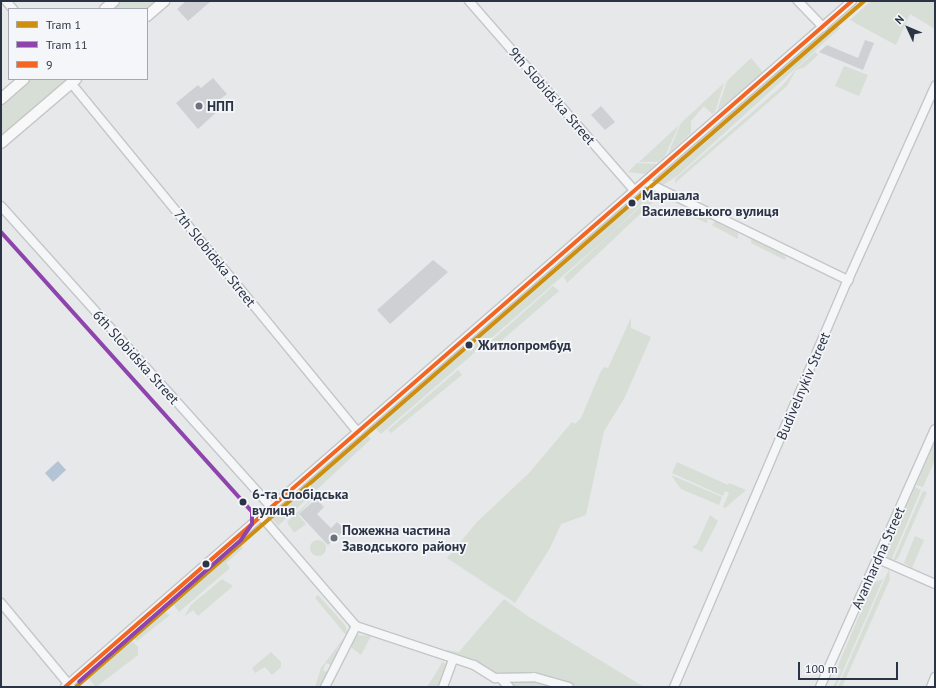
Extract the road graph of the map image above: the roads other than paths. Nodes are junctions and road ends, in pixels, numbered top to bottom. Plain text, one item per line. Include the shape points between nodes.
1 (114, 1) edge
2 (164, 1) edge
3 (469, 1) edge
4 (798, 1) edge
5 (852, 1) edge
6 (106, 8) edge
7 (148, 15) edge
8 (823, 27) junction
9 (23, 80) edge
10 (74, 81) edge
11 (935, 86) edge
12 (1, 99) edge
13 (1, 143) edge
14 (646, 182) junction
15 (635, 191) junction
16 (1, 206) edge
17 (848, 280) junction
18 (935, 429) edge
19 (358, 432) junction
20 (271, 507) junction
21 (261, 516) junction
22 (878, 558) junction
23 (935, 584) edge
24 (1, 603) edge
25 (356, 626) junction
26 (453, 660) junction
27 (935, 677) edge
28 (500, 678) junction
29 (68, 686) edge
30 (325, 687) edge
31 (443, 687) edge
32 (508, 687) edge
33 (569, 687) edge
34 (674, 687) edge
35 (820, 687) edge
36 (931, 687) edge

1 - 6 main road
2 - 7 main road
3 - 15 street, 9th Slobids'ka Street
4 - 8 street
5 - 8 street
8 - 14 street
9 - 12 main road
10 - 13 main road
10 - 19 street, 7th Slobidska Street
11 - 17 street, Budivelnykiv Street
14 - 15 street
14 - 17 street
15 - 19 street
16 - 20 street, 6th Slobidska Street
17 - 34 street, Budivelnykiv Street
18 - 22 street, Avanhardna Street
19 - 20 street
20 - 21 street
21 - 25 street
21 - 29 street
22 - 23 street
22 - 35 street, Avanhardna Street
24 - 29 street
25 - 26 street
25 - 30 street
26 - 28 street via 474,665
26 - 31 street
27 - 36 street
28 - 32 street
28 - 33 street via 534,677

